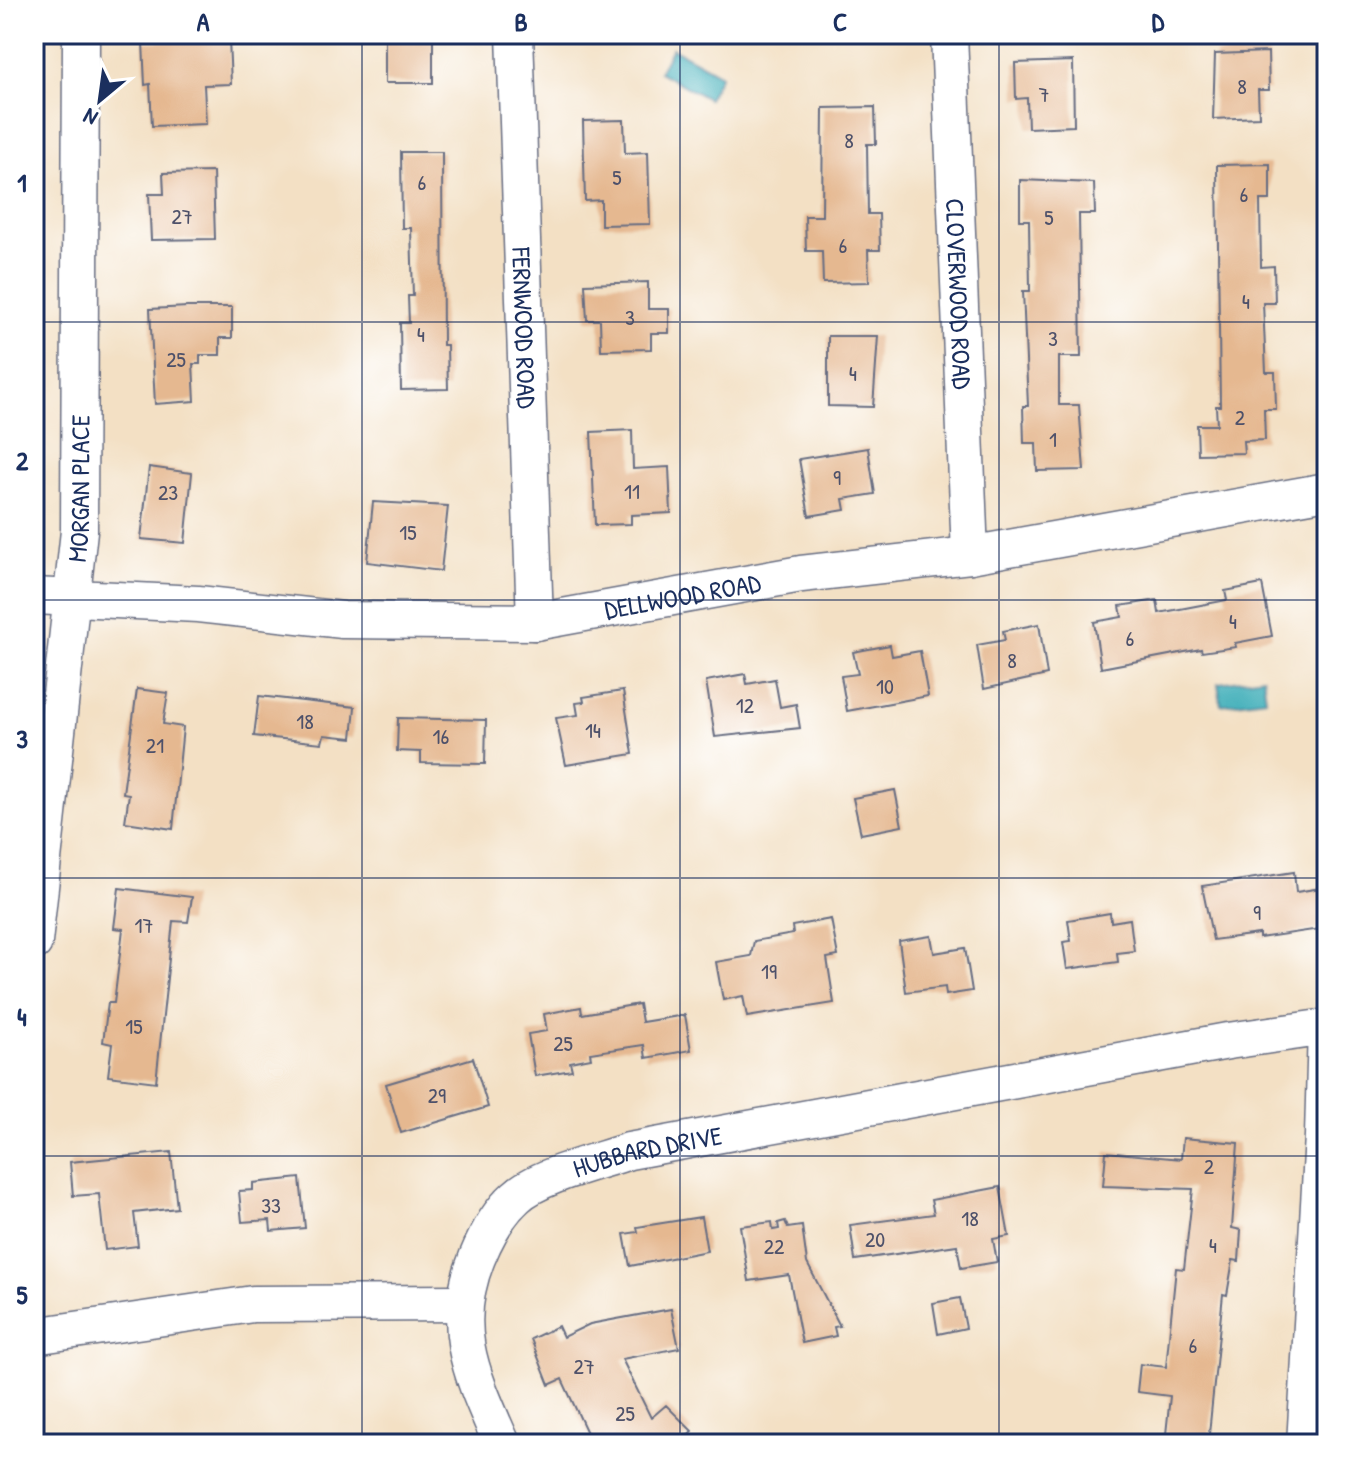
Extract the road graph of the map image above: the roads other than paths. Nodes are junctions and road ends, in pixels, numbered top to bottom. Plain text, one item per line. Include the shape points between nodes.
1 (81, 34) edge
2 (515, 34) edge
3 (949, 34) edge
4 (1327, 491) edge
5 (970, 555) junction
6 (34, 596) edge
7 (73, 597) junction
8 (535, 622) junction
9 (34, 942) edge
10 (1326, 1027) edge
11 (463, 1303) junction
12 (34, 1336) edge
13 (502, 1444) edge
14 (1305, 1444) edge

1 - 7 street, MORGAN PLACE via 79,531
2 - 8 street, FERNWOOD ROAD
3 - 5 street, CLOVERWOOD ROAD
4 - 5 street, DELLWOOD ROAD
5 - 8 street, DELLWOOD ROAD via 801,574
6 - 7 street, DELLWOOD ROAD
7 - 8 street, DELLWOOD ROAD via 343,620
7 - 9 street, MORGAN PLACE
10 - 11 street, HUBBARD DRIVE via 629,1151 517,1196 487,1234
10 - 14 street
11 - 12 street via 253,1304
11 - 13 street via 474,1377

